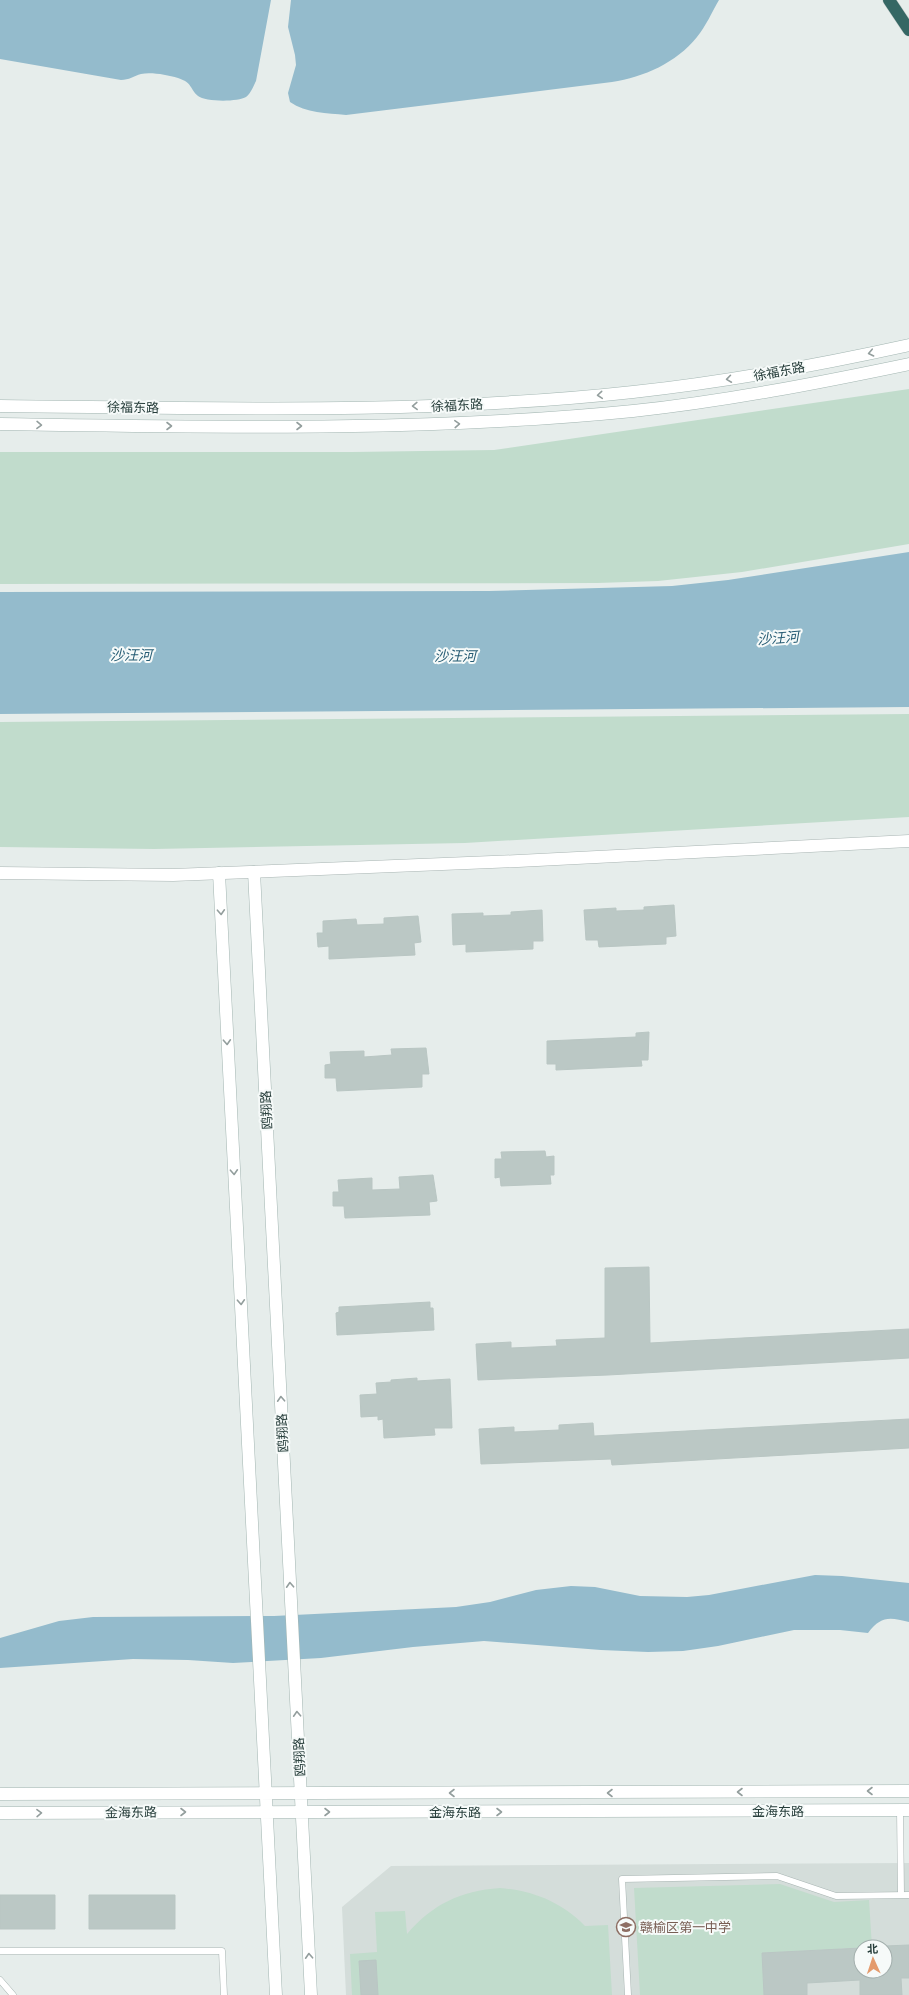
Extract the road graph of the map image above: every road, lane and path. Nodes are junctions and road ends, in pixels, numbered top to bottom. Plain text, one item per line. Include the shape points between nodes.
1 (889, 0) edge
2 (909, 30) edge
3 (909, 345) edge
4 (909, 364) edge
5 (0, 406) edge
6 (0, 424) edge
7 (909, 841) edge
8 (254, 872) junction
9 (0, 873) edge
10 (219, 873) junction
11 (909, 1791) edge
12 (266, 1793) junction
13 (301, 1793) junction
14 (0, 1794) edge
15 (904, 1810) edge
16 (267, 1812) junction
17 (302, 1812) junction
18 (0, 1813) edge
19 (901, 1895) junction
20 (909, 1895) edge
21 (0, 1951) edge
22 (0, 1980) edge
23 (14, 1995) edge
24 (224, 1995) edge
25 (276, 1995) edge
26 (311, 1995) edge
27 (628, 1995) edge

1 - 2 highway
3 -> 5 main road, 徐福东路 via 740,378 529,401 380,407
6 -> 4 main road, 徐福东路 via 426,425 523,420 632,411 751,395
7 - 8 main road
8 - 10 main road
13 -> 8 main road, 鸥翔路
9 - 10 main road
10 -> 12 main road
11 -> 13 main road, 金海东路
12 - 13 main road, 金海东路
12 - 14 main road, 金海东路
12 - 16 main road
13 - 17 main road, 鸥翔路
17 -> 15 main road, 金海东路
15 - 19 lane
16 - 17 main road, 金海东路
18 -> 16 main road, 金海东路
16 - 25 main road
26 -> 17 main road, 鸥翔路
19 - 20 lane
19 - 27 lane via 836,1896 777,1876 622,1879
21 - 24 lane via 222,1951
22 - 23 lane

